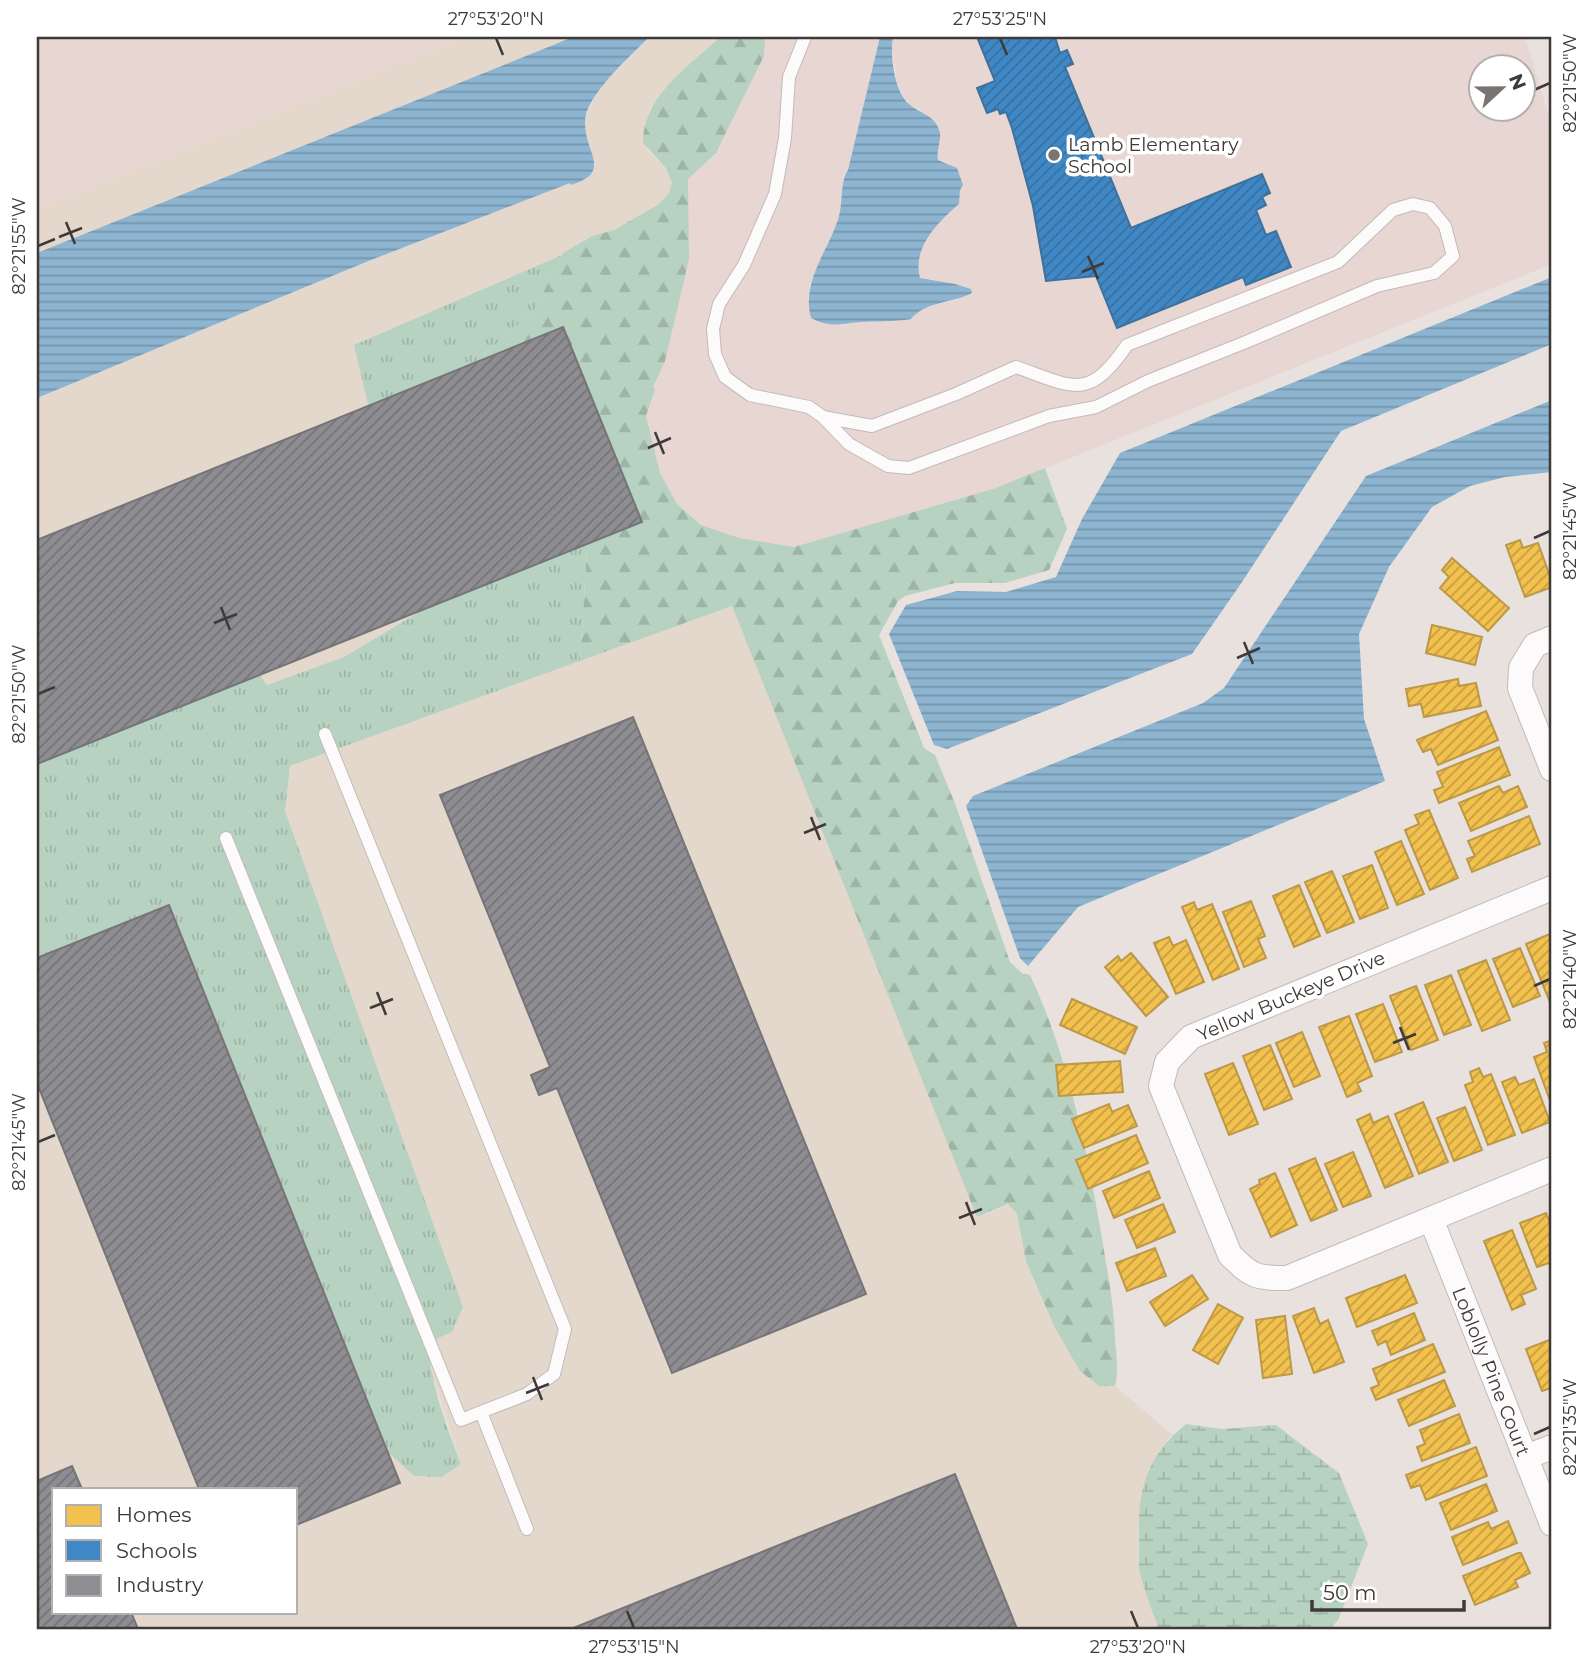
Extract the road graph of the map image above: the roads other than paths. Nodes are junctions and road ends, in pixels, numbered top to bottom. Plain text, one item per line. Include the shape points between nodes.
1 (806, 37) edge
2 (823, 417) junction
3 (1552, 638) edge
4 (325, 734) dead end
5 (1552, 767) edge
6 (226, 838) dead end
7 (1552, 888) edge
8 (1552, 1170) edge
9 (1431, 1219) junction
10 (481, 1412) junction
11 (1552, 1447) edge
12 (1526, 1457) junction
13 (1552, 1524) edge
14 (527, 1529) dead end

1 - 2 lane via 789,77 775,194 744,265 719,304 713,329 715,354 725,377 750,395 809,407
2 - 2 lane via 849,444 888,466 909,468 1049,416 1096,407 1148,380 1377,286 1434,272 1453,256 1445,226 1430,208 1413,204 1393,210 1338,262 1127,345 1110,371 1085,385 1065,385 1016,367 872,426
3 - 5 street via 1535,645 1521,668 1520,688
4 - 10 lane via 565,1329 554,1374 527,1394
6 - 10 lane via 461,1420
7 - 9 street, Yellow Buckeye Drive via 1191,1037 1167,1062 1161,1086 1230,1255 1248,1274 1287,1278
8 - 9 street, Yellow Buckeye Drive
9 - 12 street, Loblolly Pine Court
10 - 14 lane
11 - 12 street
12 - 13 street, Loblolly Pine Court

